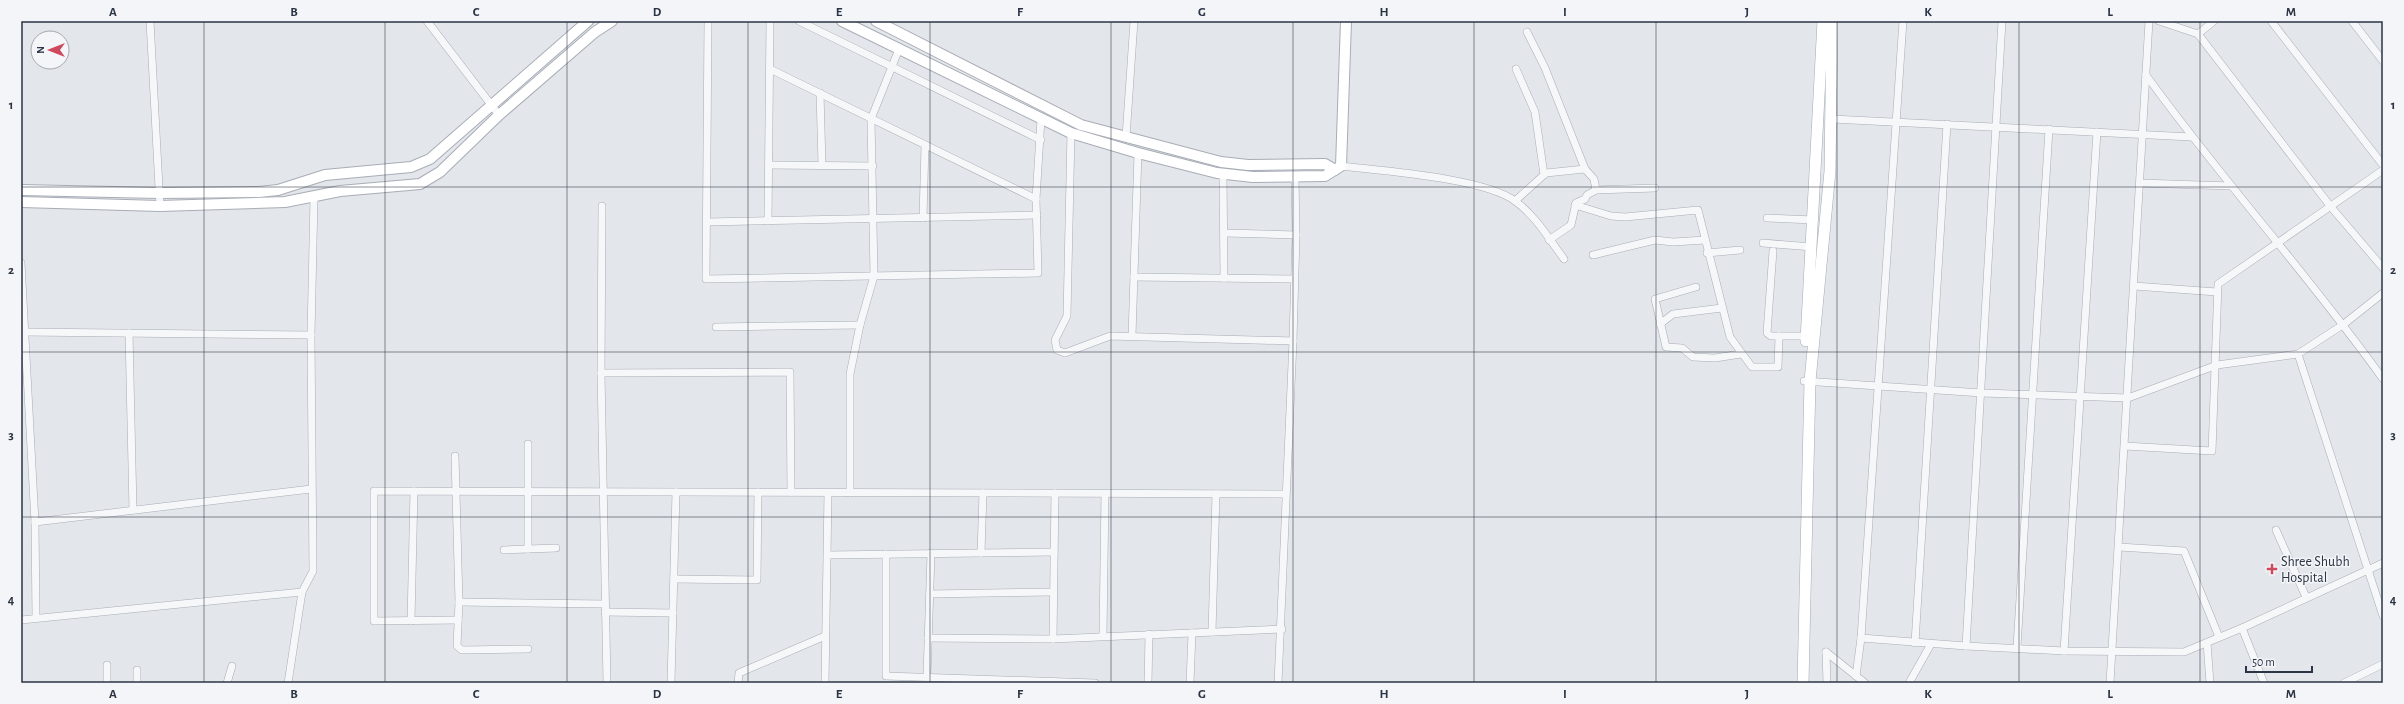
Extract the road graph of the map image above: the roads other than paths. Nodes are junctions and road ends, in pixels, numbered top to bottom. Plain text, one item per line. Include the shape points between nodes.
1 (150, 21) edge
2 (427, 21) edge
3 (588, 21) edge
4 (612, 21) edge
5 (708, 21) edge
6 (770, 21) edge
7 (799, 21) edge
8 (842, 21) edge
9 (876, 21) edge
10 (1134, 21) edge
11 (1346, 21) edge
12 (1823, 21) edge
13 (1832, 21) edge
14 (1903, 21) edge
15 (2002, 21) edge
16 (2149, 21) edge
17 (2159, 21) edge
18 (2214, 21) edge
19 (2271, 21) edge
20 (2352, 21) edge
21 (1527, 32) dead end
22 (2198, 34) junction
23 (899, 49) junction
24 (2383, 61) edge
25 (892, 68) junction
26 (770, 69) junction
27 (1516, 69) dead end
28 (2146, 75) junction
29 (820, 94) junction
30 (490, 106) junction
31 (499, 115) junction
32 (871, 118) junction
33 (1041, 118) junction
34 (1832, 119) junction
35 (1896, 121) junction
36 (1947, 124) junction
37 (1996, 126) junction
38 (2049, 129) junction
39 (2097, 132) junction
40 (1070, 133) junction
41 (2142, 134) junction
42 (1126, 137) junction
43 (2191, 137) junction
44 (1041, 140) junction
45 (925, 145) junction
46 (1138, 153) junction
47 (769, 165) junction
48 (822, 165) junction
49 (2383, 165) edge
50 (873, 166) junction
51 (1338, 168) junction
52 (1585, 169) junction
53 (2383, 170) edge
54 (1223, 174) junction
55 (1544, 175) junction
56 (1295, 177) junction
57 (2140, 183) junction
58 (2231, 186) junction
59 (1655, 188) dead end
60 (21, 190) edge
61 (1596, 190) junction
62 (160, 193) junction
63 (314, 197) junction
64 (1036, 198) junction
65 (1515, 200) junction
66 (21, 202) edge
67 (1575, 205) junction
68 (160, 206) junction
69 (602, 206) dead end
70 (2331, 207) junction
71 (1037, 215) junction
72 (923, 218) junction
73 (1767, 218) dead end
74 (873, 219) junction
75 (1814, 220) junction
76 (768, 221) junction
77 (707, 222) junction
78 (1225, 233) junction
79 (1296, 235) junction
80 (1550, 240) junction
81 (1705, 240) junction
82 (1764, 243) dead end
83 (2278, 243) junction
84 (1812, 247) junction
85 (1740, 250) dead end
86 (1772, 251) dead end
87 (1708, 253) junction
88 (1593, 255) dead end
89 (1564, 259) dead end
90 (21, 263) edge
91 (2383, 268) edge
92 (874, 276) junction
93 (1134, 277) junction
94 (1224, 278) junction
95 (1294, 279) junction
96 (2134, 286) junction
97 (1696, 287) dead end
98 (2217, 292) junction
99 (2383, 293) edge
100 (1722, 308) junction
101 (1660, 324) junction
102 (2344, 324) junction
103 (860, 325) junction
104 (716, 327) dead end
105 (24, 332) junction
106 (129, 333) junction
107 (311, 335) junction
108 (1132, 336) junction
109 (1779, 336) junction
110 (1807, 336) junction
111 (1293, 341) junction
112 (1741, 354) junction
113 (2298, 354) junction
114 (2217, 365) junction
115 (601, 373) junction
116 (2383, 379) edge
117 (1807, 381) junction
118 (1878, 385) junction
119 (1932, 389) junction
120 (1982, 393) junction
121 (2033, 394) junction
122 (2080, 396) junction
123 (2128, 398) junction
124 (528, 444) dead end
125 (2125, 446) junction
126 (455, 456) dead end
127 (311, 489) junction
128 (414, 491) junction
129 (456, 491) junction
130 (529, 492) junction
131 (603, 492) junction
132 (676, 492) junction
133 (758, 492) junction
134 (791, 492) junction
135 (828, 493) junction
136 (850, 493) junction
137 (983, 493) junction
138 (1055, 494) junction
139 (1105, 494) junction
140 (1216, 494) junction
141 (1285, 494) junction
142 (133, 510) junction
143 (35, 522) junction
144 (2276, 530) dead end
145 (2119, 547) junction
146 (556, 548) dead end
147 (528, 549) junction
148 (504, 550) dead end
149 (1054, 552) junction
150 (931, 553) junction
151 (981, 553) junction
152 (886, 554) junction
153 (828, 555) junction
154 (2383, 563) edge
155 (2368, 570) junction
156 (674, 579) junction
157 (302, 592) junction
158 (1054, 592) junction
159 (930, 594) junction
160 (2306, 598) junction
161 (459, 602) junction
162 (605, 604) junction
163 (605, 612) junction
164 (673, 613) junction
165 (2383, 616) edge
166 (36, 618) junction
167 (21, 620) edge
168 (458, 620) junction
169 (411, 621) junction
170 (2242, 628) junction
171 (1282, 629) junction
172 (1212, 632) junction
173 (1192, 633) junction
174 (1149, 634) junction
175 (825, 636) junction
176 (1103, 636) junction
177 (928, 638) junction
178 (1861, 638) junction
179 (2219, 638) junction
180 (1053, 639) junction
181 (1915, 643) junction
182 (2207, 643) junction
183 (1931, 644) junction
184 (1966, 646) junction
185 (2017, 647) junction
186 (528, 649) dead end
187 (2064, 650) junction
188 (2111, 651) junction
189 (2383, 664) edge
190 (107, 665) dead end
191 (232, 666) dead end
192 (137, 670) dead end
193 (927, 676) junction
194 (1856, 676) junction
195 (107, 683) edge
196 (137, 683) edge
197 (227, 683) edge
198 (288, 683) edge
199 (606, 683) edge
200 (671, 683) edge
201 (738, 683) edge
202 (825, 683) edge
203 (1095, 683) edge
204 (1148, 683) edge
205 (1190, 683) edge
206 (1278, 683) edge
207 (1796, 683) edge
208 (1803, 683) edge
209 (1827, 683) edge
210 (1865, 683) edge
211 (1909, 683) edge
212 (2110, 683) edge
213 (2210, 683) edge
214 (2264, 683) edge
215 (2344, 683) edge

1 - 62 street
2 - 30 street
3 - 30 street
4 - 31 street via 595,32
5 - 77 street
6 - 26 street
7 - 25 street
8 - 23 street
9 - 42 street via 1068,121
10 - 42 street
11 - 51 street
12 - 75 main road
13 - 34 main road
14 - 35 street
15 - 37 street
16 - 28 street
17 - 22 street
18 - 22 street
19 - 49 street
20 - 24 street
21 - 52 street via 1545,68
22 - 70 street
23 - 25 street
23 - 33 street
25 - 32 street
25 - 44 street
26 - 29 street
26 - 47 street
27 - 55 street via 1535,112
28 - 41 street
28 - 43 street
29 - 32 street
29 - 48 street
30 - 31 street
30 - 62 street via 430,159 411,167 325,176 278,190
31 - 63 street via 440,172 420,184 340,191
32 - 45 street
32 - 50 street
33 - 40 street
33 - 44 street
34 - 35 street
34 - 117 main road via 1830,172
35 - 36 street
35 - 118 street
36 - 37 street
36 - 119 street
37 - 38 street
37 - 120 street
38 - 39 street
38 - 121 street
39 - 41 street
39 - 122 street
40 - 46 street
40 - 108 street via 1067,316 1055,345 1061,353 1065,353 1110,336
41 - 43 street
41 - 57 street
42 - 51 street via 1221,162 1255,165 1325,164
43 - 58 street
44 - 64 street
45 - 64 street
45 - 72 street
46 - 54 street
46 - 93 street
47 - 48 street
47 - 76 street
48 - 50 street
50 - 74 street
51 - 56 street via 1325,176
51 - 65 street via 1485,187
52 - 55 street
52 - 61 street via 1594,179
53 - 70 street
54 - 56 street
54 - 78 street
55 - 65 street
56 - 79 street
57 - 58 street
57 - 96 street
58 - 83 street
59 - 61 street
60 - 62 street
61 - 67 street
62 - 68 street
63 - 68 street via 285,202
63 - 107 street
64 - 71 street
65 - 80 street
66 - 68 street
67 - 80 street via 1571,225
67 - 81 street via 1611,216 1625,217 1698,210
69 - 115 street
70 - 83 street
70 - 91 street
71 - 72 street
71 - 92 street via 1038,273
72 - 74 street
73 - 75 street
74 - 76 street
74 - 92 street
75 - 84 main road
76 - 77 street
77 - 92 street via 706,280
78 - 79 street
78 - 94 street
79 - 95 street
80 - 89 street
81 - 87 street
81 - 88 street via 1655,240
82 - 84 street
83 - 98 street via 2218,284
83 - 102 street
84 - 110 main road
85 - 87 street
86 - 109 street via 1767,333
87 - 100 street
90 - 105 street
92 - 103 street
93 - 94 street
93 - 108 street
94 - 95 street
95 - 111 street
96 - 98 street
96 - 123 street
97 - 101 street via 1655,299
98 - 114 street
99 - 102 street
100 - 101 street via 1673,314
100 - 112 street via 1730,337
101 - 112 street via 1667,348 1682,348 1693,357 1715,358
102 - 113 street
102 - 116 street
103 - 104 street
103 - 136 street via 850,374
105 - 106 street
105 - 143 street
106 - 107 street
106 - 142 street
107 - 127 street
108 - 111 street
109 - 110 street
109 - 112 street via 1778,367 1752,367
110 - 117 main road
111 - 141 street
113 - 114 street
113 - 155 street
114 - 123 street
114 - 125 street via 2212,451
115 - 131 street
115 - 134 street via 790,372
117 - 118 street
117 - 207 main road
117 - 208 main road
118 - 119 street
118 - 178 street
119 - 120 street
119 - 181 street
120 - 121 street
120 - 184 street
121 - 122 street
121 - 185 street
122 - 123 street
122 - 187 street
123 - 125 street
124 - 130 street
125 - 145 street
126 - 129 street
127 - 142 street
127 - 157 street via 312,571
128 - 129 street
128 - 169 street
128 - 169 street via 374,491 374,621
129 - 130 street
129 - 161 street
130 - 131 street
130 - 147 street
131 - 132 street
131 - 162 street
132 - 133 street
132 - 156 street
133 - 134 street
133 - 156 street via 756,580
134 - 135 street
135 - 136 street
135 - 153 street
136 - 137 street
137 - 138 street
137 - 151 street
138 - 139 street
138 - 149 street
139 - 140 street
139 - 176 street
140 - 141 street
140 - 172 street
141 - 171 street
142 - 143 street
143 - 166 street
144 - 160 street
145 - 179 street via 2184,551
145 - 188 street
146 - 147 street
147 - 148 street
149 - 151 street
149 - 158 street
150 - 151 street
150 - 152 street
150 - 159 street
152 - 153 street
152 - 193 street via 886,676
153 - 175 street
154 - 155 street
155 - 160 street
155 - 165 street
156 - 164 street
157 - 166 street
157 - 198 street
158 - 159 street
158 - 180 street
159 - 177 street
160 - 170 street
161 - 162 street
161 - 168 street
162 - 163 street
163 - 164 street
163 - 199 street
164 - 200 street
166 - 167 street
168 - 169 street
168 - 186 street via 457,646 462,650
170 - 179 street
170 - 214 street
171 - 172 street
171 - 206 street
172 - 173 street
173 - 174 street
173 - 205 street
174 - 176 street
174 - 204 street
175 - 201 street via 739,673
175 - 202 street
176 - 180 street
177 - 180 street
177 - 193 street
178 - 181 street
178 - 194 street
179 - 182 street
181 - 183 street
182 - 188 street via 2184,652
182 - 213 street
183 - 184 street
183 - 211 street
184 - 185 street
185 - 187 street
187 - 188 street
188 - 212 street
189 - 215 street
190 - 195 street
191 - 197 street
192 - 196 street
193 - 203 street
194 - 209 street via 1826,652
194 - 210 street

